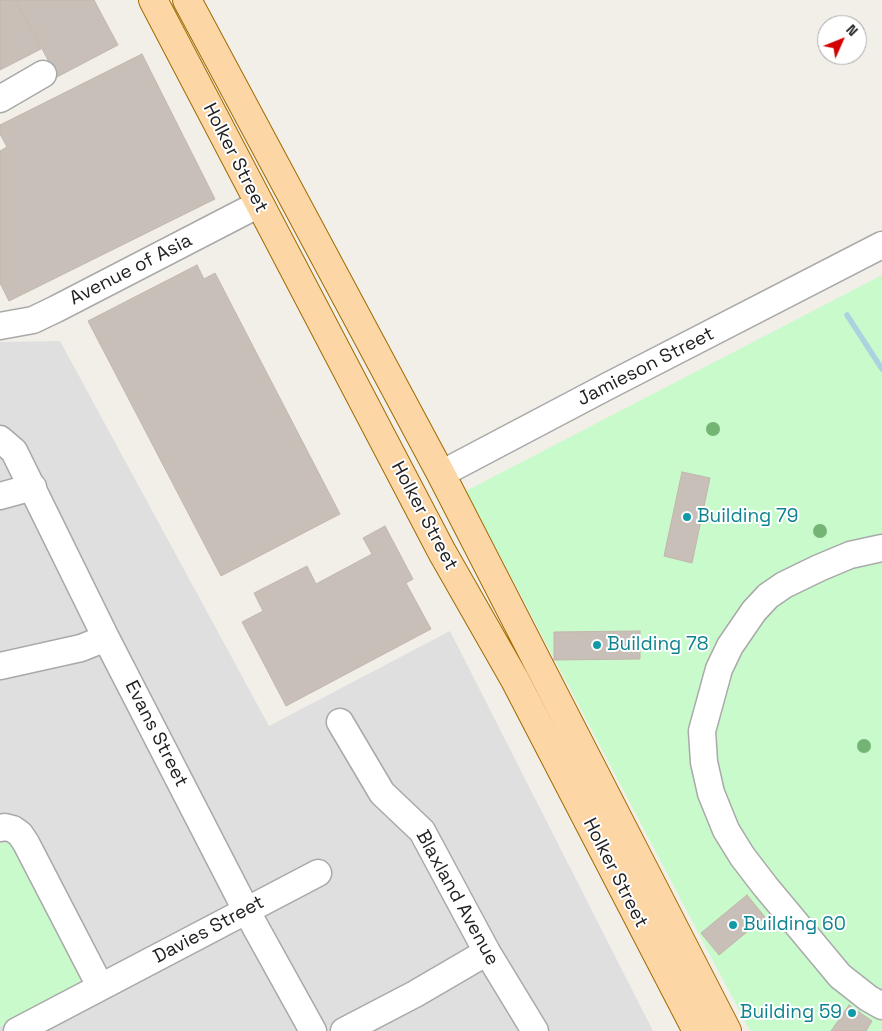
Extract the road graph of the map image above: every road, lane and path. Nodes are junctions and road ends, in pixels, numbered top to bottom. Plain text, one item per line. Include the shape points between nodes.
1 (153, 0) edge
2 (187, 0) edge
3 (43, 74) dead end
4 (0, 99) edge
5 (259, 204) junction
6 (882, 245) edge
7 (0, 326) edge
8 (0, 439) edge
9 (441, 474) junction
10 (33, 487) junction
11 (411, 490) junction
12 (0, 496) edge
13 (882, 548) edge
14 (106, 638) junction
15 (0, 666) edge
16 (340, 722) dead end
17 (0, 828) edge
18 (318, 873) dead end
19 (246, 910) junction
20 (487, 952) junction
21 (100, 986) junction
22 (882, 1006) edge
23 (17, 1031) edge
24 (313, 1031) edge
25 (344, 1031) edge
26 (535, 1031) edge
27 (697, 1031) edge
28 (727, 1031) edge

1 - 5 main road, Holker Street
2 - 9 main road, Holker Street
3 - 4 street
5 - 7 street, Avenue of Asia via 33,320
5 - 11 main road, Holker Street
6 - 9 street, Jamieson Street
8 - 10 street, Evans Street via 14,451
9 - 11 main road, Jamieson Street
9 - 28 main road, Holker Street
10 - 12 street
10 - 14 street, Evans Street
11 - 27 main road, Holker Street via 442,552 515,680
13 - 22 street via 850,555 818,568 768,596 735,639 719,669 702,730 710,794 742,856 840,976
14 - 15 street via 81,648
14 - 19 street, Evans Street
16 - 20 street, Blaxland Avenue via 382,793 422,831
17 - 21 street via 13,829 26,843
18 - 19 street, Davies Street
19 - 21 street, Davies Street
19 - 24 street, Evans Street
20 - 25 street
20 - 26 street, Blaxland Avenue
21 - 23 street, Davies Street

